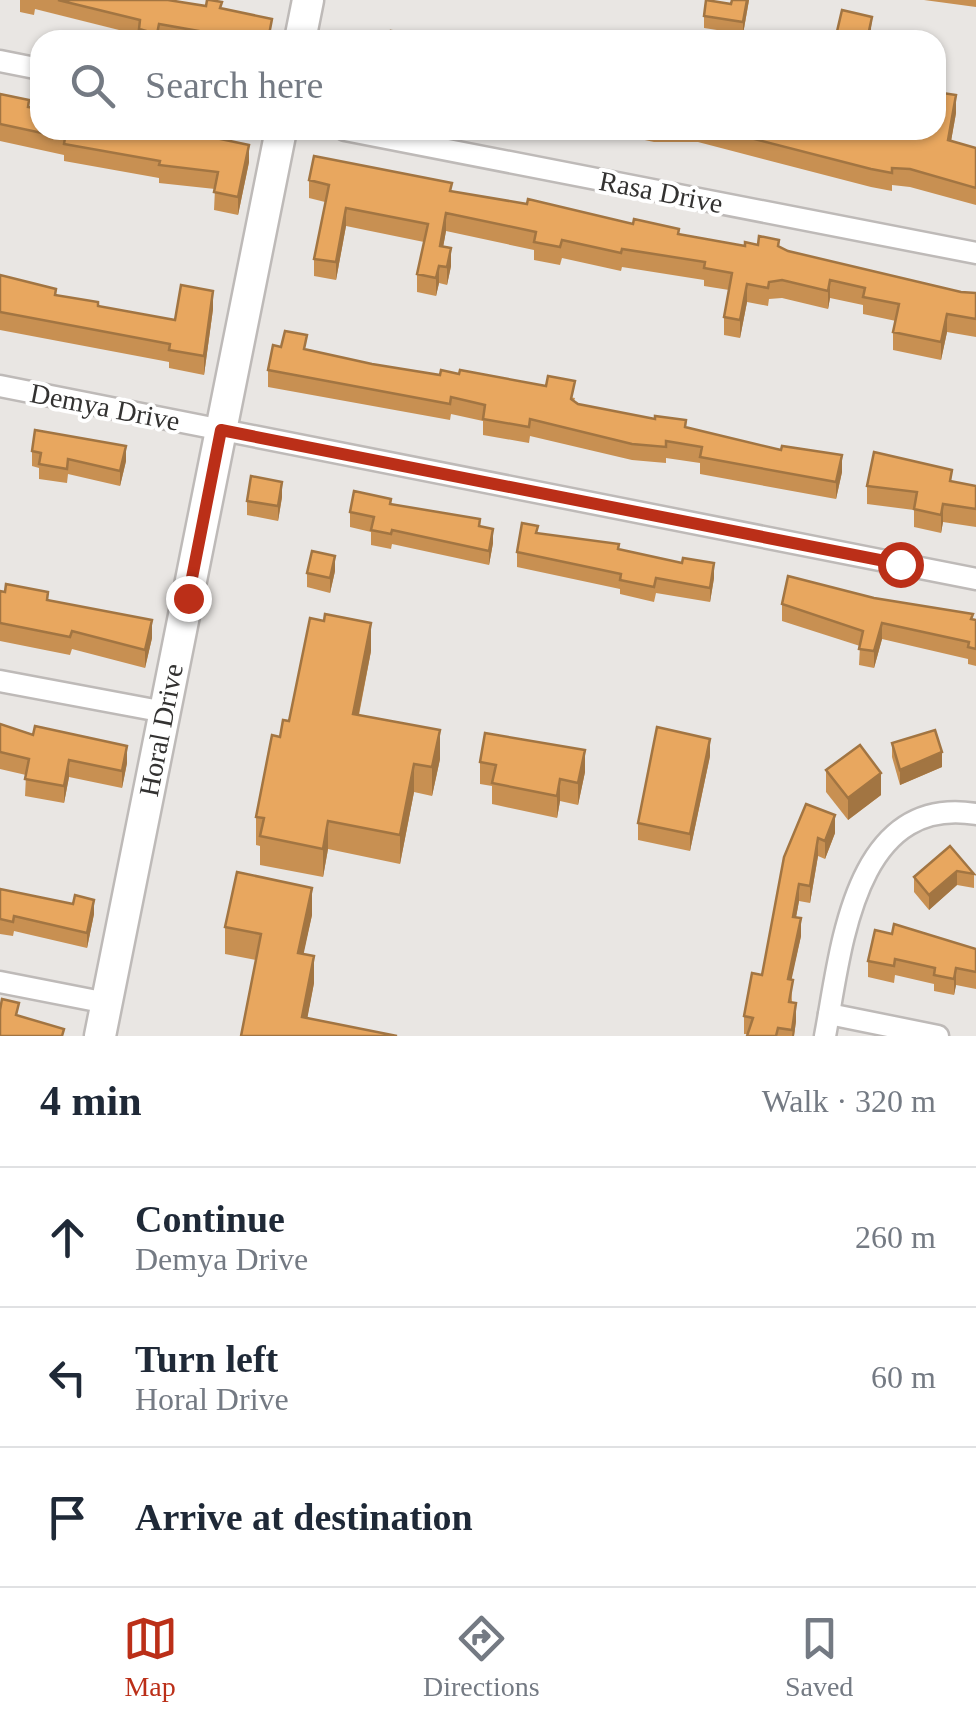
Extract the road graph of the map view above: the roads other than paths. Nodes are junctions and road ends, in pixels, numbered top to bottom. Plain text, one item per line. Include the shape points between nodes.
1 (308, 0) edge
2 (302, 30) edge
3 (0, 62) edge
4 (30, 68) edge
5 (279, 140) edge
6 (396, 140) edge
7 (976, 253) edge
8 (0, 386) edge
9 (221, 430) junction
10 (976, 579) edge
11 (0, 680) edge
12 (165, 712) junction
13 (976, 814) edge
14 (0, 982) edge
15 (107, 1003) junction
16 (829, 1014) junction
17 (100, 1036) edge
18 (825, 1036) edge
19 (938, 1036) edge

1 - 2 street
3 - 4 street
5 - 9 street, Horal Drive
6 - 7 street, Rasa Drive
8 - 9 street, Demya Drive
9 - 10 street, Demya Drive
9 - 12 street, Horal Drive
11 - 12 street
12 - 15 street, Horal Drive
13 - 16 street via 952,812 911,826 874,857 852,900
14 - 15 street
15 - 17 street, Horal Drive
16 - 18 street
16 - 19 street

